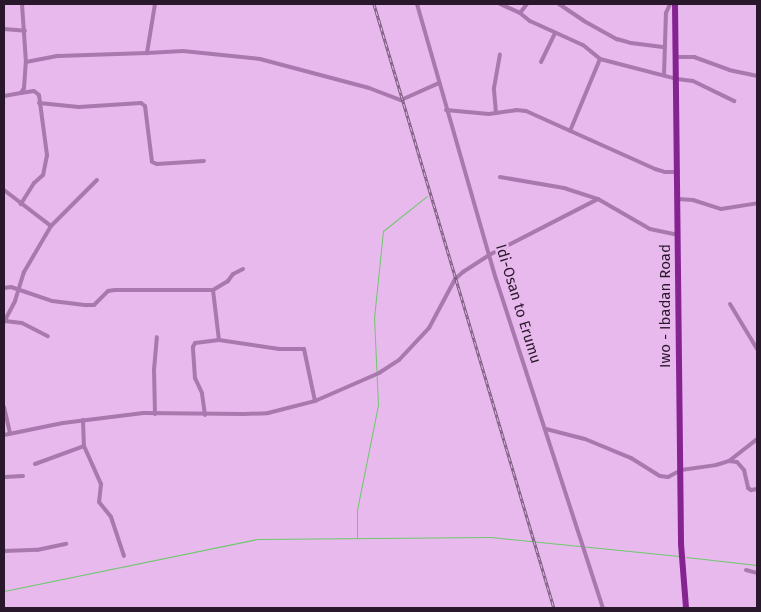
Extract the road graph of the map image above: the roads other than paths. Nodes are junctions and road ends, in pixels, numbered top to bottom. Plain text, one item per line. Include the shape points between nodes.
1 (22, 4) edge
2 (156, 4) edge
3 (417, 4) edge
4 (500, 4) edge
5 (528, 4) edge
6 (559, 4) edge
7 (670, 4) edge
8 (675, 4) edge
9 (520, 13) junction
10 (4, 29) edge
11 (25, 32) junction
12 (554, 33) junction
13 (665, 47) junction
14 (147, 53) junction
15 (500, 55) dead end
16 (676, 57) junction
17 (600, 59) junction
18 (26, 62) junction
19 (541, 62) dead end
20 (664, 75) junction
21 (757, 76) edge
22 (676, 79) junction
23 (439, 84) junction
24 (20, 93) junction
25 (4, 96) edge
26 (734, 101) dead end
27 (39, 103) junction
28 (446, 110) junction
29 (496, 113) junction
30 (570, 131) junction
31 (204, 161) dead end
32 (678, 172) junction
33 (500, 177) dead end
34 (97, 180) dead end
35 (4, 190) edge
36 (598, 199) junction
37 (678, 199) junction
38 (757, 202) edge
39 (21, 204) junction
40 (51, 226) junction
41 (678, 235) junction
42 (491, 254) junction
43 (243, 270) dead end
44 (4, 288) edge
45 (19, 289) junction
46 (213, 290) junction
47 (730, 304) dead end
48 (4, 322) edge
49 (48, 336) dead end
50 (157, 337) dead end
51 (219, 340) junction
52 (757, 349) edge
53 (315, 401) junction
54 (4, 407) edge
55 (155, 414) junction
56 (206, 416) junction
57 (83, 420) junction
58 (546, 429) junction
59 (10, 433) junction
60 (4, 435) edge
61 (757, 439) edge
62 (84, 446) junction
63 (729, 461) junction
64 (35, 464) dead end
65 (682, 470) junction
66 (23, 476) dead end
67 (4, 477) edge
68 (757, 489) edge
69 (66, 544) dead end
70 (4, 551) edge
71 (124, 556) dead end
72 (746, 570) dead end
73 (757, 573) edge
74 (603, 608) edge
75 (686, 608) edge

1 - 11 street
2 - 14 street
3 - 23 street, Idi-Osan to Erumu
4 - 9 street
5 - 9 street
6 - 13 street via 617,39
7 - 13 street via 666,13
8 - 16 main road, Iwo - Ibadan Road
9 - 12 street
10 - 11 street
11 - 18 street
12 - 17 street via 583,45
12 - 19 street
13 - 20 street
14 - 18 street via 58,56
14 - 23 street via 183,50 260,59 369,88 401,100
15 - 29 street via 494,88
16 - 21 street via 694,57
16 - 22 main road, Iwo - Ibadan Road
17 - 20 street
17 - 30 street
18 - 24 street via 24,88
20 - 22 street
22 - 26 street via 693,81
22 - 32 main road, Iwo - Ibadan Road
23 - 28 street, Idi-Osan to Erumu
24 - 25 street
24 - 27 street via 36,92
27 - 31 street via 79,106 141,103 145,106 152,162
27 - 39 street via 46,164 41,178
28 - 29 street
28 - 42 street, Idi-Osan to Erumu
29 - 30 street via 526,111
30 - 32 street via 665,172
32 - 37 main road, Iwo - Ibadan Road
33 - 36 street via 564,188
34 - 40 street
35 - 39 street
36 - 41 street via 650,229
36 - 42 street
37 - 38 street via 721,209
37 - 41 main road, Iwo - Ibadan Road
39 - 40 street
40 - 45 street via 24,272
41 - 65 main road, Iwo - Ibadan Road
42 - 53 street via 455,279 428,328 412,349 379,374
42 - 58 street, Idi-Osan to Erumu
43 - 46 street
44 - 45 street
45 - 46 street via 52,301 87,305 115,290
45 - 48 street
46 - 51 street
47 - 52 street
48 - 49 street via 22,323
50 - 55 street
51 - 53 street via 279,349 304,349
51 - 56 street via 195,343 192,347 195,378 202,393
53 - 56 street via 268,413
54 - 59 street
55 - 56 street
55 - 57 street
57 - 59 street
57 - 62 street
58 - 65 street via 585,439 631,458 662,477
58 - 74 street, Idi-Osan to Erumu
59 - 60 street
61 - 63 street
62 - 64 street
62 - 71 street via 101,484 99,502 111,517
63 - 65 street
63 - 68 street via 738,462 744,470 748,488
65 - 75 main road, Iwo - Ibadan Road via 681,544
66 - 67 street
69 - 70 street via 37,550
72 - 73 street

